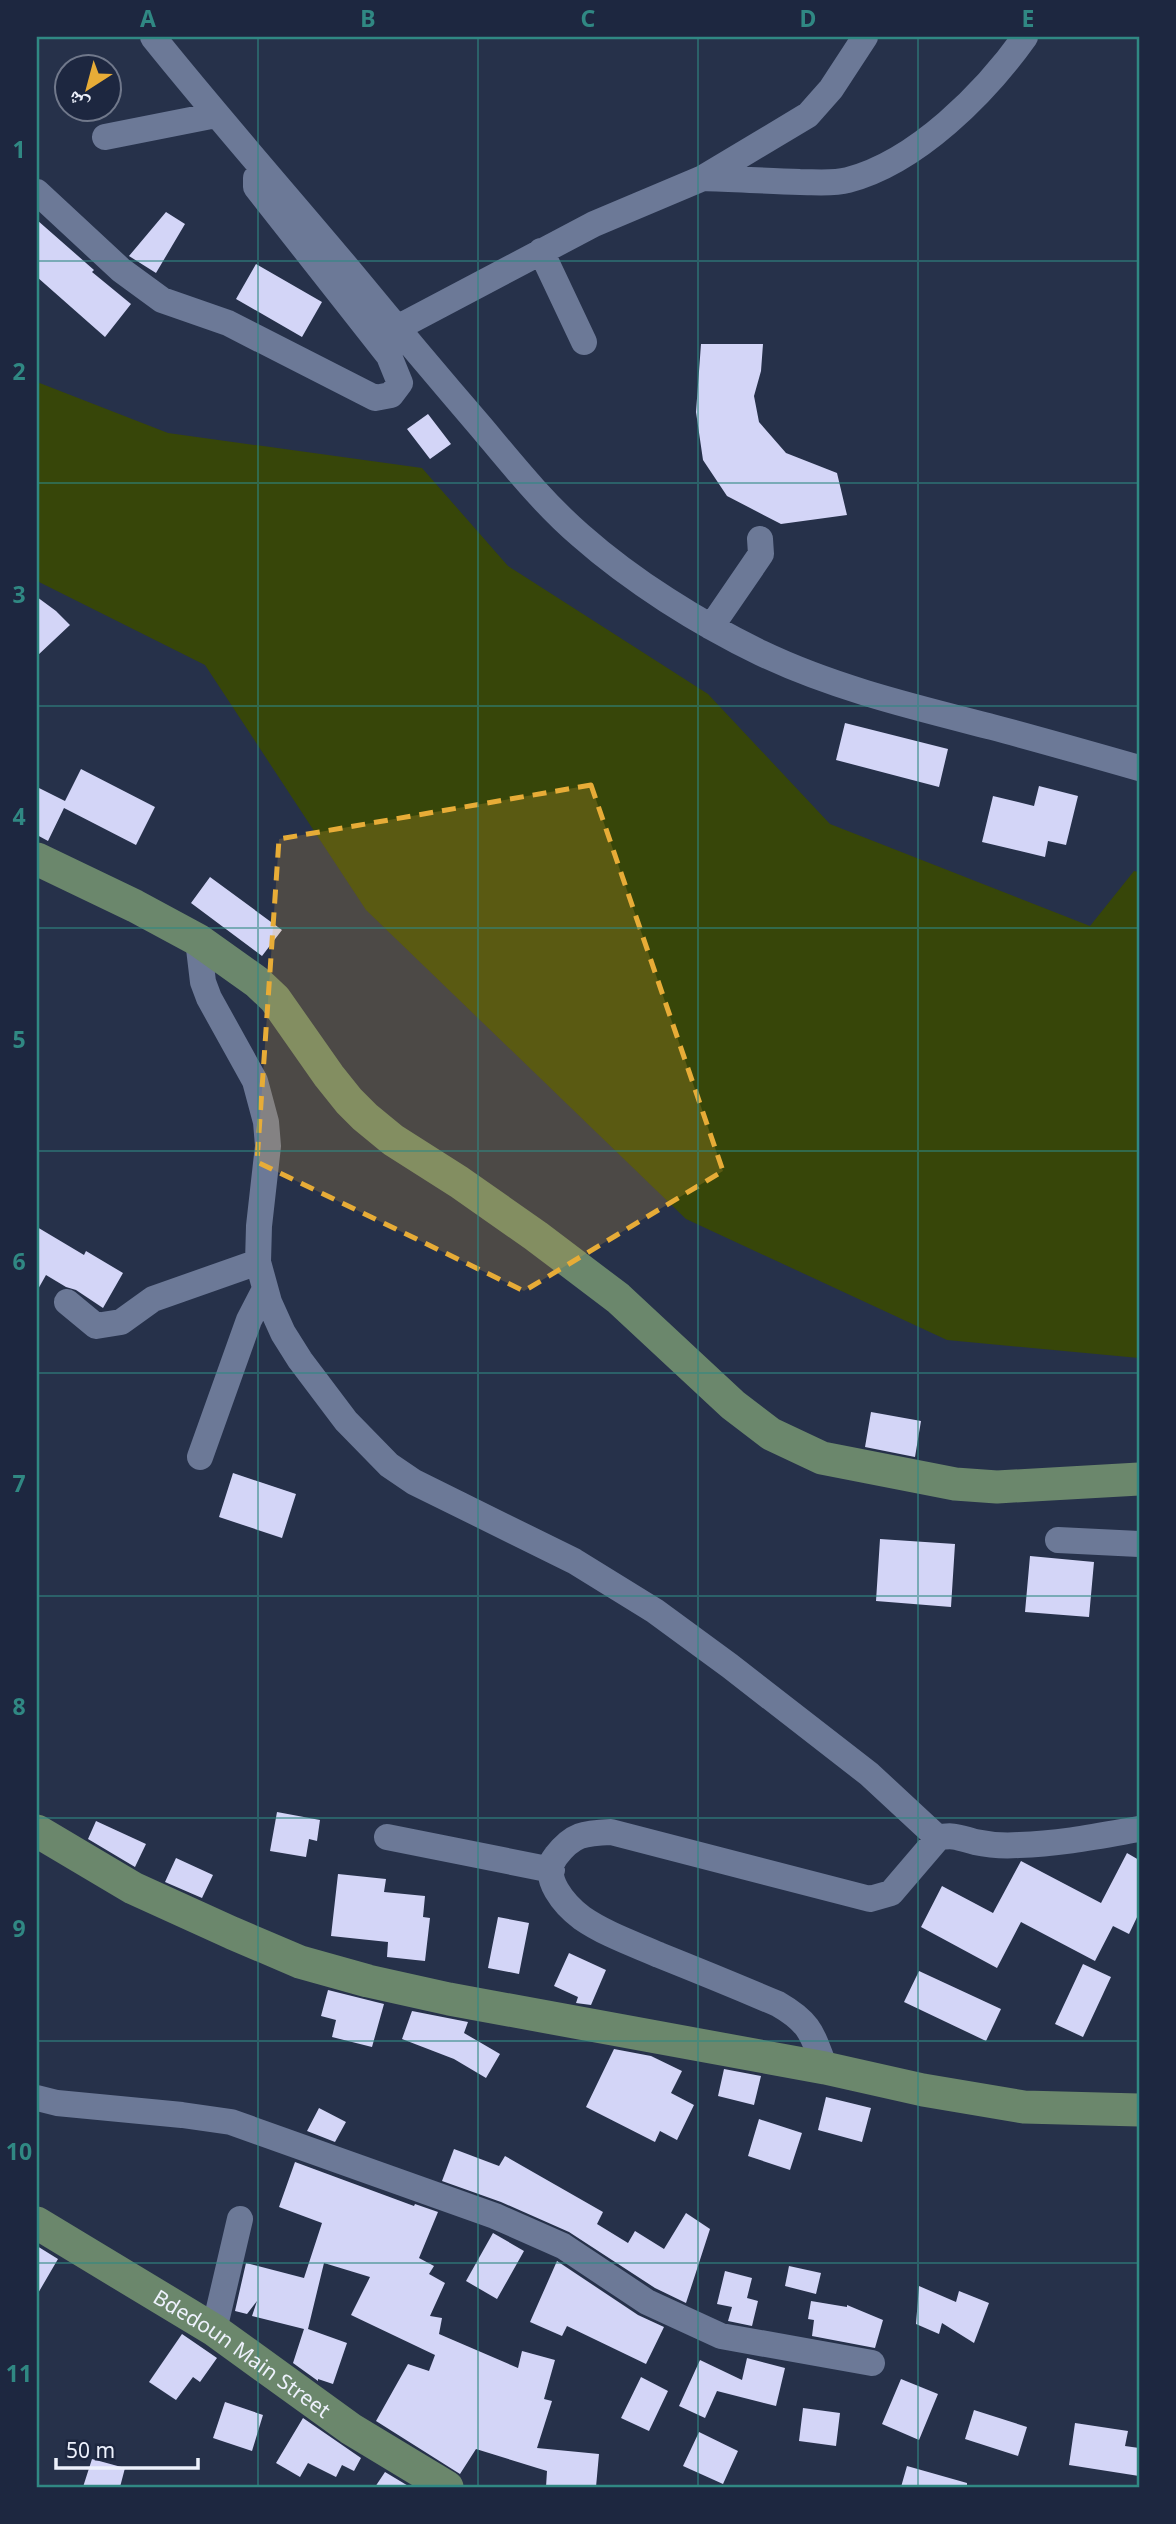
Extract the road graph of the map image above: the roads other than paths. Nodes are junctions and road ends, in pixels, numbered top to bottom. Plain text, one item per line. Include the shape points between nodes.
1 (153, 37) edge
2 (864, 37) edge
3 (1025, 37) edge
4 (216, 115) junction
5 (105, 137) dead end
6 (255, 159) junction
7 (703, 178) junction
8 (37, 192) edge
9 (541, 251) junction
10 (397, 328) junction
11 (584, 342) dead end
12 (760, 539) dead end
13 (711, 627) junction
14 (1139, 768) edge
15 (37, 859) edge
16 (198, 940) junction
17 (258, 1262) junction
18 (265, 1289) junction
19 (67, 1302) dead end
20 (200, 1457) dead end
21 (1139, 1479) edge
22 (1058, 1540) dead end
23 (1139, 1544) edge
24 (1139, 1829) edge
25 (37, 1831) edge
26 (387, 1837) dead end
27 (938, 1838) junction
28 (552, 1870) junction
29 (825, 2068) junction
30 (37, 2098) edge
31 (1139, 2110) edge
32 (240, 2219) dead end
33 (37, 2223) edge
34 (214, 2330) junction
35 (872, 2363) dead end
36 (447, 2487) edge

1 - 4 street
2 - 7 street via 831,89 807,115
3 - 7 street via 961,111 904,156 877,169 847,180 820,182
4 - 5 street
4 - 6 street
6 - 8 street via 256,187 389,356 400,383 391,395 375,398 228,323 162,300 121,270
6 - 10 street
7 - 9 street
9 - 10 street
9 - 11 street
10 - 13 street via 514,467 582,537
12 - 13 street via 761,554
13 - 14 street via 851,689
15 - 16 main road
16 - 17 street via 206,990 255,1081 266,1122
16 - 21 main road via 275,999 329,1076 365,1117 618,1298 733,1405 771,1434 822,1458 955,1484 997,1487
17 - 18 street
17 - 19 street via 153,1299 121,1322 96,1326
18 - 20 street via 249,1320
18 - 27 street via 300,1360 346,1422 389,1465 414,1482 574,1561 654,1611 869,1774
22 - 23 street
24 - 27 street via 1018,1845 974,1842 957,1835
25 - 29 main road via 133,1888 300,1962 449,1999
26 - 28 street
27 - 28 street via 891,1893 870,1899 611,1832 586,1833 569,1841 553,1860
28 - 29 street via 561,1900 583,1919 798,2016
29 - 31 main road via 1024,2107
30 - 35 street via 231,2122 495,2216 563,2246 648,2302 721,2336
32 - 34 street
33 - 34 main road, Bdedoun Main Street
34 - 36 main road, Bdedoun Main Street via 351,2429

